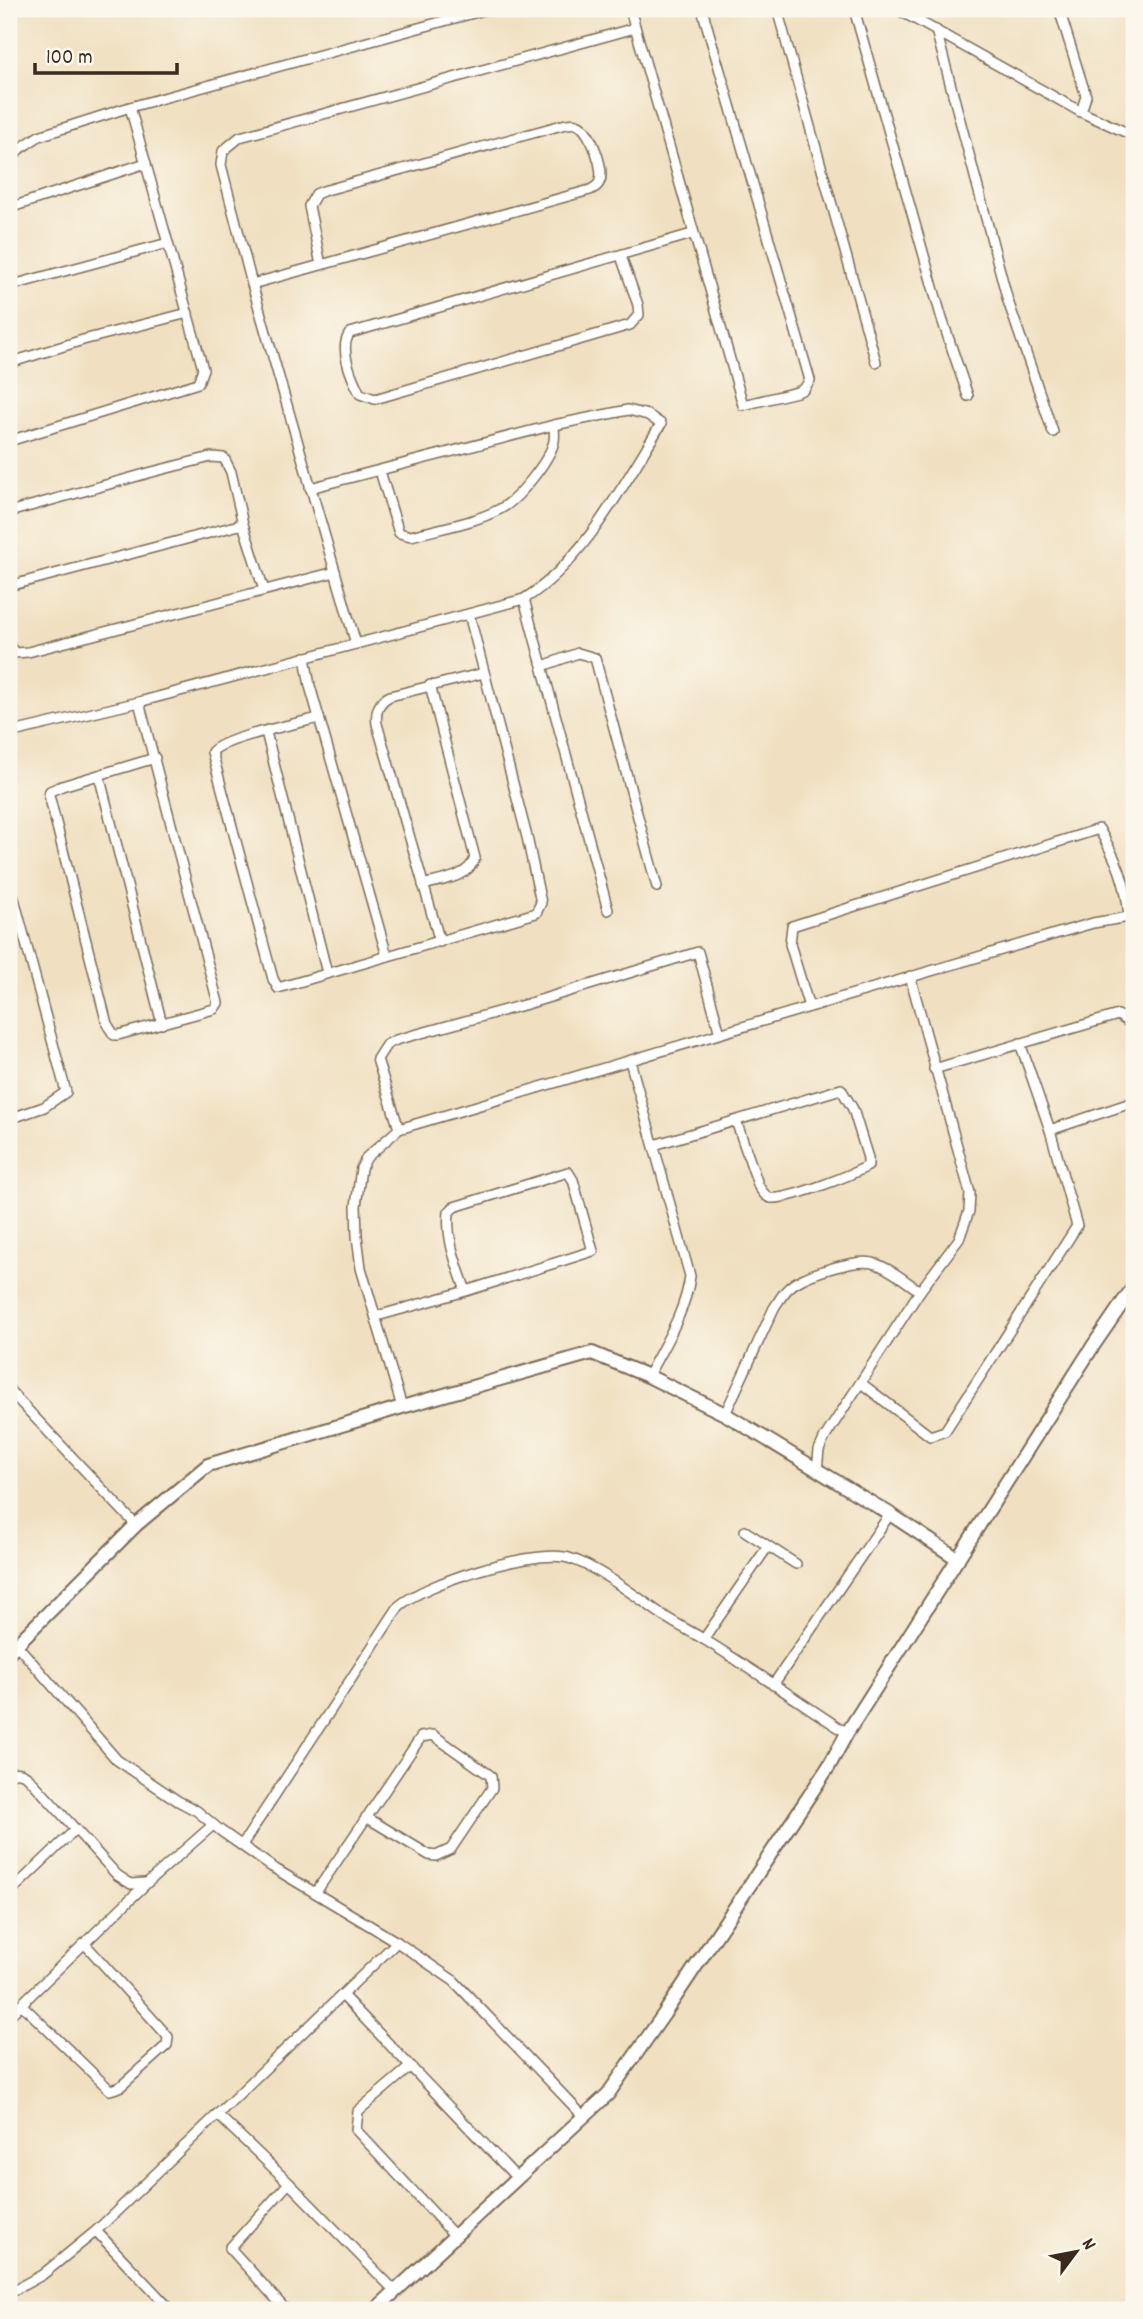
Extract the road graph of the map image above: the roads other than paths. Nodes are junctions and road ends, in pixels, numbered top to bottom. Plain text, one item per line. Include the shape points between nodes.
1 (488, 9) edge
2 (630, 9) edge
3 (702, 9) edge
4 (777, 9) edge
5 (854, 9) edge
6 (897, 9) edge
7 (1059, 9) edge
8 (635, 28) junction
9 (936, 30) junction
10 (130, 107) junction
11 (1081, 112) junction
12 (1134, 136) edge
13 (146, 163) junction
14 (9, 164) edge
15 (9, 208) edge
16 (692, 234) junction
17 (168, 243) junction
18 (621, 256) junction
19 (321, 265) junction
20 (252, 284) junction
21 (9, 286) edge
22 (188, 313) junction
23 (876, 362) dead end
24 (9, 363) edge
25 (968, 396) dead end
26 (554, 425) junction
27 (1053, 432) dead end
28 (9, 440) edge
29 (380, 471) junction
30 (310, 488) junction
31 (9, 512) edge
32 (243, 524) junction
33 (335, 572) junction
34 (9, 586) edge
35 (264, 590) junction
36 (524, 599) junction
37 (469, 614) junction
38 (356, 644) junction
39 (9, 646) edge
40 (305, 657) junction
41 (543, 666) junction
42 (484, 673) junction
43 (430, 685) junction
44 (139, 702) junction
45 (319, 718) junction
46 (266, 732) junction
47 (9, 733) edge
48 (155, 758) junction
49 (99, 775) junction
50 (9, 880) edge
51 (423, 885) junction
52 (657, 887) dead end
53 (608, 910) dead end
54 (1132, 918) edge
55 (440, 942) junction
56 (387, 956) junction
57 (327, 973) junction
58 (910, 976) junction
59 (809, 1007) junction
60 (162, 1024) junction
61 (1134, 1026) edge
62 (720, 1034) junction
63 (1020, 1043) junction
64 (630, 1061) junction
65 (934, 1069) junction
66 (1134, 1102) edge
67 (9, 1119) edge
68 (736, 1121) junction
69 (399, 1129) junction
70 (1049, 1130) junction
71 (654, 1145) junction
72 (1134, 1286) edge
73 (466, 1291) junction
74 (920, 1292) junction
75 (377, 1317) junction
76 (648, 1376) junction
77 (860, 1383) junction
78 (9, 1390) edge
79 (402, 1406) junction
80 (725, 1414) junction
81 (817, 1470) junction
82 (890, 1514) junction
83 (136, 1525) junction
84 (745, 1531) dead end
85 (768, 1546) junction
86 (958, 1559) junction
87 (796, 1564) dead end
88 (704, 1639) junction
89 (13, 1648) edge
90 (773, 1685) junction
91 (847, 1733) junction
92 (9, 1776) edge
93 (366, 1817) junction
94 (213, 1825) junction
95 (75, 1830) junction
96 (242, 1845) junction
97 (147, 1883) junction
98 (316, 1892) junction
99 (9, 1893) edge
100 (397, 1942) junction
101 (85, 1944) junction
102 (342, 1995) junction
103 (21, 2004) junction
104 (9, 2016) edge
105 (411, 2066) junction
106 (217, 2114) junction
107 (584, 2117) junction
108 (516, 2176) junction
109 (289, 2183) junction
110 (96, 2231) junction
111 (455, 2236) junction
112 (396, 2292) junction
113 (9, 2293) edge
114 (171, 2310) edge
115 (286, 2310) edge
116 (375, 2310) edge

1 - 10 street
2 - 8 street
3 - 16 street via 809,375 804,389 743,405
4 - 23 street
5 - 25 street
6 - 9 street
7 - 11 street via 1086,96
8 - 16 street
8 - 20 street via 234,140 223,151 220,165
9 - 11 street
9 - 27 street via 1005,291
10 - 13 street
10 - 14 street via 39,136 18,150
11 - 12 street
13 - 15 street
13 - 17 street
16 - 18 street
17 - 21 street
17 - 22 street
18 - 18 street via 351,332 345,344 354,382 360,394 375,399 630,325 639,315 638,305
19 - 19 street via 590,190 600,177 591,139 571,123 316,194 309,206
19 - 20 street
20 - 30 street
22 - 24 street
22 - 28 street via 203,369 198,383
26 - 29 street
26 - 29 street via 551,449 509,504 411,537 399,533
26 - 36 street via 628,410 661,424 570,560
29 - 30 street
30 - 33 street
31 - 32 street via 217,457 224,458 232,471
32 - 34 street
32 - 35 street
33 - 35 street
33 - 38 street
35 - 39 street via 28,652 15,653
36 - 37 street
36 - 41 street
37 - 38 street
37 - 42 street
38 - 40 street
40 - 44 street
40 - 45 street
41 - 52 street via 578,653 595,658
41 - 53 street
42 - 43 street
42 - 55 street via 541,903 536,914
43 - 51 street via 475,858 463,872
43 - 51 street via 385,699 376,717
44 - 47 street
44 - 48 street
45 - 46 street
45 - 56 street
46 - 57 street
46 - 57 street via 219,746 212,755 274,983 281,988
48 - 49 street
48 - 60 street via 218,1003 214,1009
49 - 60 street
49 - 60 street via 50,790 55,826 110,1030 118,1035
50 - 67 street via 66,1092 44,1107
51 - 55 street
54 - 58 street via 1083,926
54 - 59 street via 1119,864 1099,830 792,926 790,944
55 - 56 street
56 - 57 street
58 - 59 street
58 - 65 street
59 - 62 street
61 - 63 street via 1118,1015
62 - 64 street
62 - 69 street via 698,952 396,1040 386,1045 377,1059
63 - 65 street
63 - 70 street
64 - 69 street
64 - 71 street
65 - 74 street via 970,1193 969,1211 959,1239
66 - 70 street
68 - 68 street via 841,1089 853,1109 868,1166 791,1195 765,1196
68 - 71 street
69 - 75 street via 367,1157 357,1186 358,1247
70 - 77 street via 1077,1226 945,1431 930,1436
71 - 76 street via 690,1276 683,1304
72 - 86 street
73 - 73 street via 593,1251 568,1172 449,1212 451,1247
73 - 75 street
74 - 77 street
74 - 80 street via 870,1263 847,1265 793,1284 774,1308
75 - 79 street
76 - 79 street via 592,1353
76 - 80 street
77 - 81 street via 825,1437
78 - 83 street
79 - 83 street via 208,1465
80 - 81 street
81 - 82 street
82 - 86 street
82 - 90 street
83 - 89 street
84 - 85 street
85 - 87 street
85 - 88 street
86 - 91 street
88 - 90 street
88 - 96 street via 577,1560 565,1557 501,1565 424,1590 391,1615
89 - 94 street via 117,1760
90 - 91 street
91 - 107 street via 664,2014 608,2094
92 - 95 street via 21,1772 28,1777
93 - 93 street via 421,1737 433,1735 491,1776 492,1788 452,1849 436,1856
93 - 98 street
94 - 96 street
94 - 97 street
95 - 97 street via 124,1880
95 - 99 street
96 - 98 street
97 - 101 street
98 - 100 street
100 - 102 street
100 - 107 street via 454,1981
101 - 103 street
101 - 103 street via 164,2032 167,2045 120,2087 110,2090
102 - 105 street
102 - 106 street
103 - 104 street
105 - 108 street
105 - 111 street via 358,2111 356,2130
106 - 109 street
106 - 110 street
107 - 108 street
108 - 111 street
109 - 112 street
109 - 115 street via 230,2248
110 - 113 street via 59,2263
110 - 114 street
111 - 112 street
112 - 116 street

